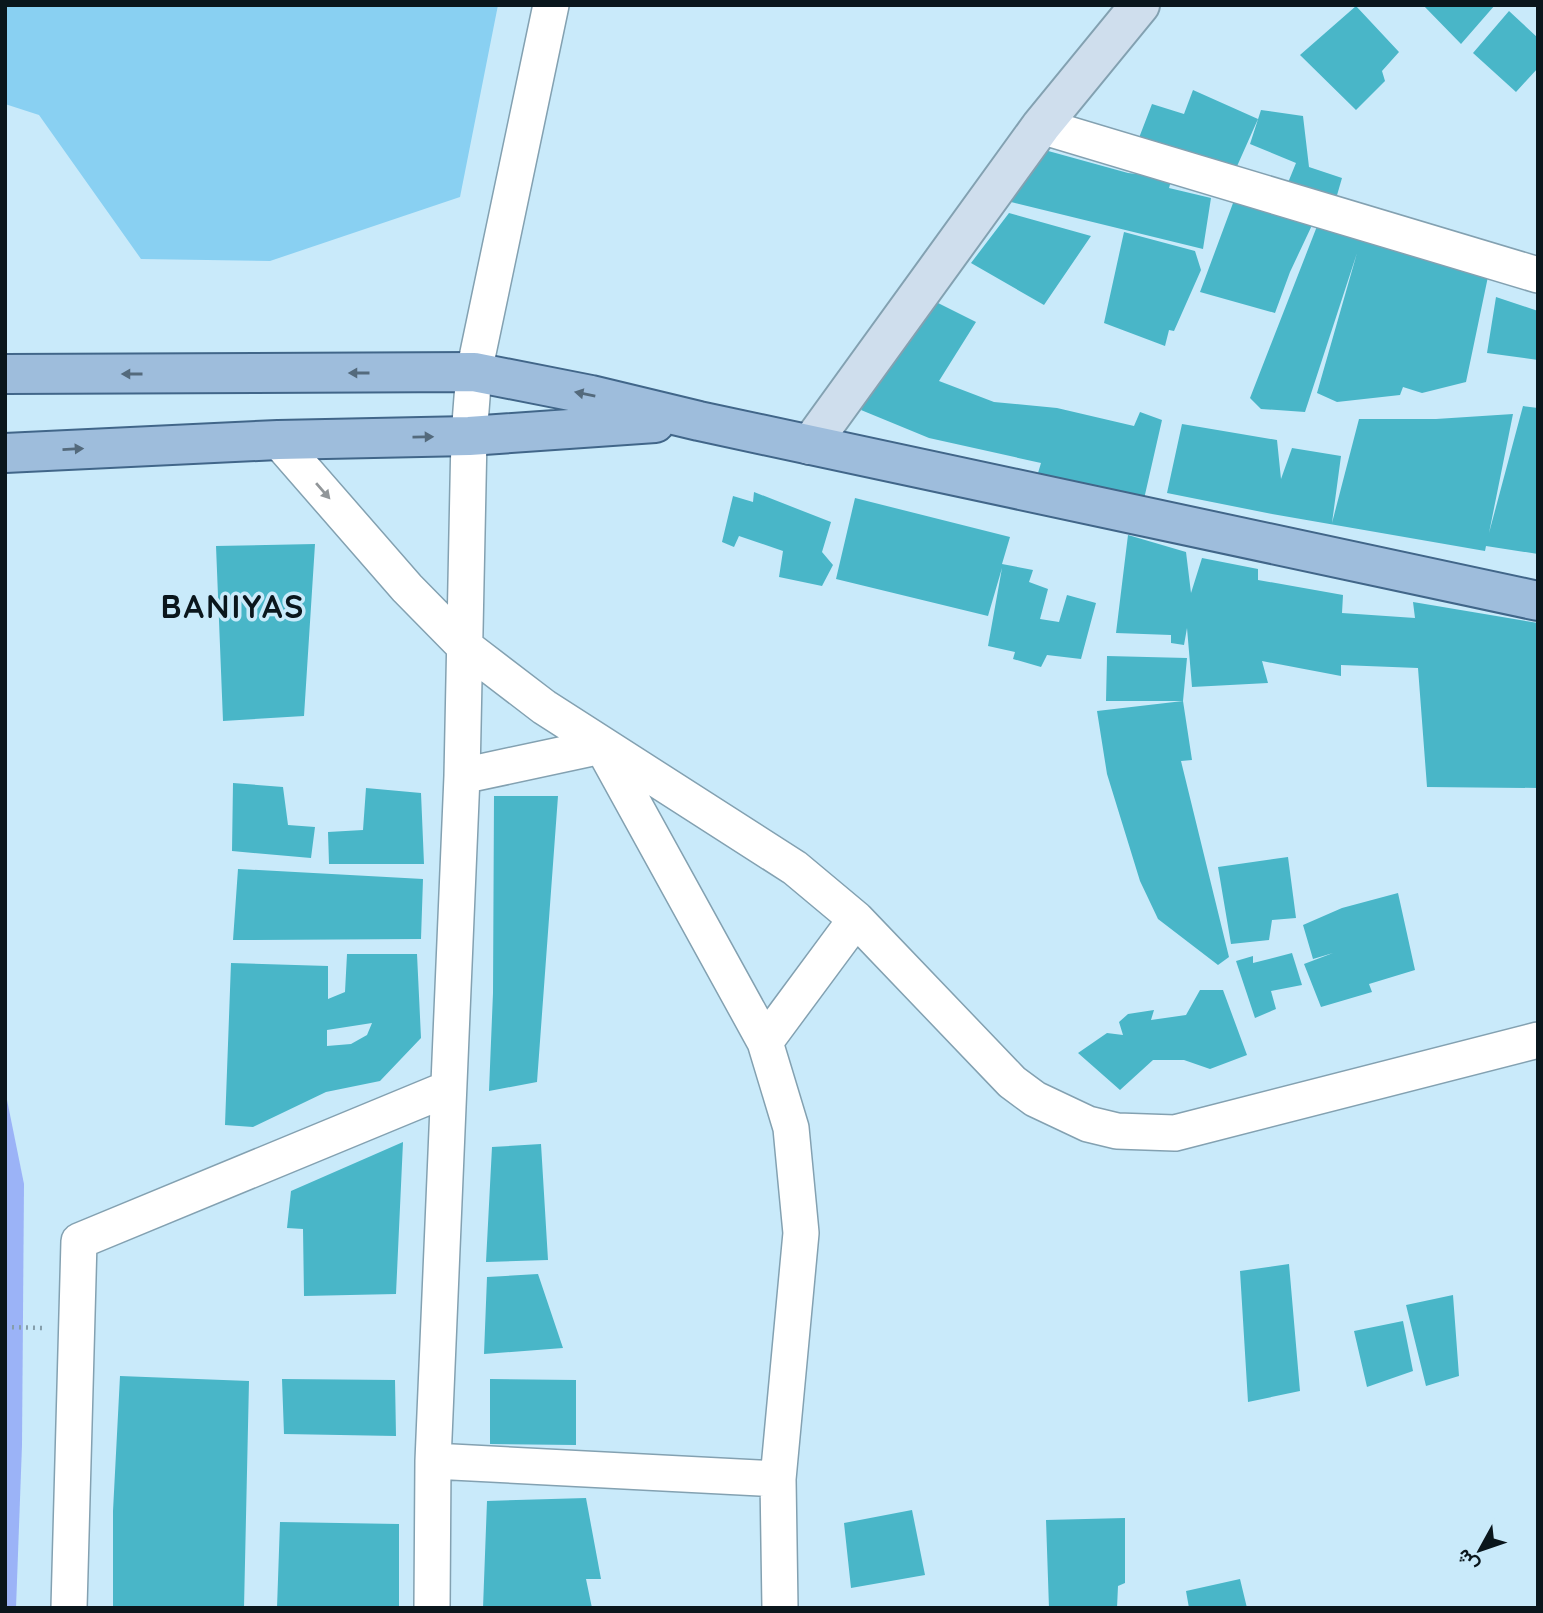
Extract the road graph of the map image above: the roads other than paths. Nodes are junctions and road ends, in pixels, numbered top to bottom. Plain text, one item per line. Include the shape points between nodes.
1 (551, 5) edge
2 (1140, 5) edge
3 (1041, 126) junction
4 (1538, 275) edge
5 (474, 372) junction
6 (5, 374) edge
7 (699, 421) junction
8 (469, 436) junction
9 (278, 440) junction
10 (810, 444) junction
11 (5, 453) edge
12 (1538, 601) edge
13 (463, 645) junction
14 (602, 746) junction
15 (462, 776) junction
16 (856, 919) junction
17 (1538, 1040) edge
18 (765, 1042) junction
19 (447, 1089) junction
20 (433, 1461) junction
21 (778, 1479) junction
22 (69, 1608) edge
23 (432, 1608) edge
24 (780, 1608) edge

1 - 5 street
2 - 3 street
3 - 4 street
3 - 10 street
5 -> 6 main road
7 -> 5 main road
5 - 8 street
7 - 8 main road
7 - 10 main road
9 -> 8 main road
8 - 13 street
11 -> 9 main road
9 -> 13 street
10 - 12 main road
13 - 14 street
13 - 15 street
14 - 15 street
14 - 16 street via 795,868
14 - 18 street
15 - 19 street
16 - 17 street via 1012,1082 1061,1113 1117,1131 1175,1133
16 - 18 street
18 - 21 street via 792,1128 801,1233
19 - 20 street
19 - 22 street via 79,1241
20 - 21 street
20 - 23 street
21 - 24 street

